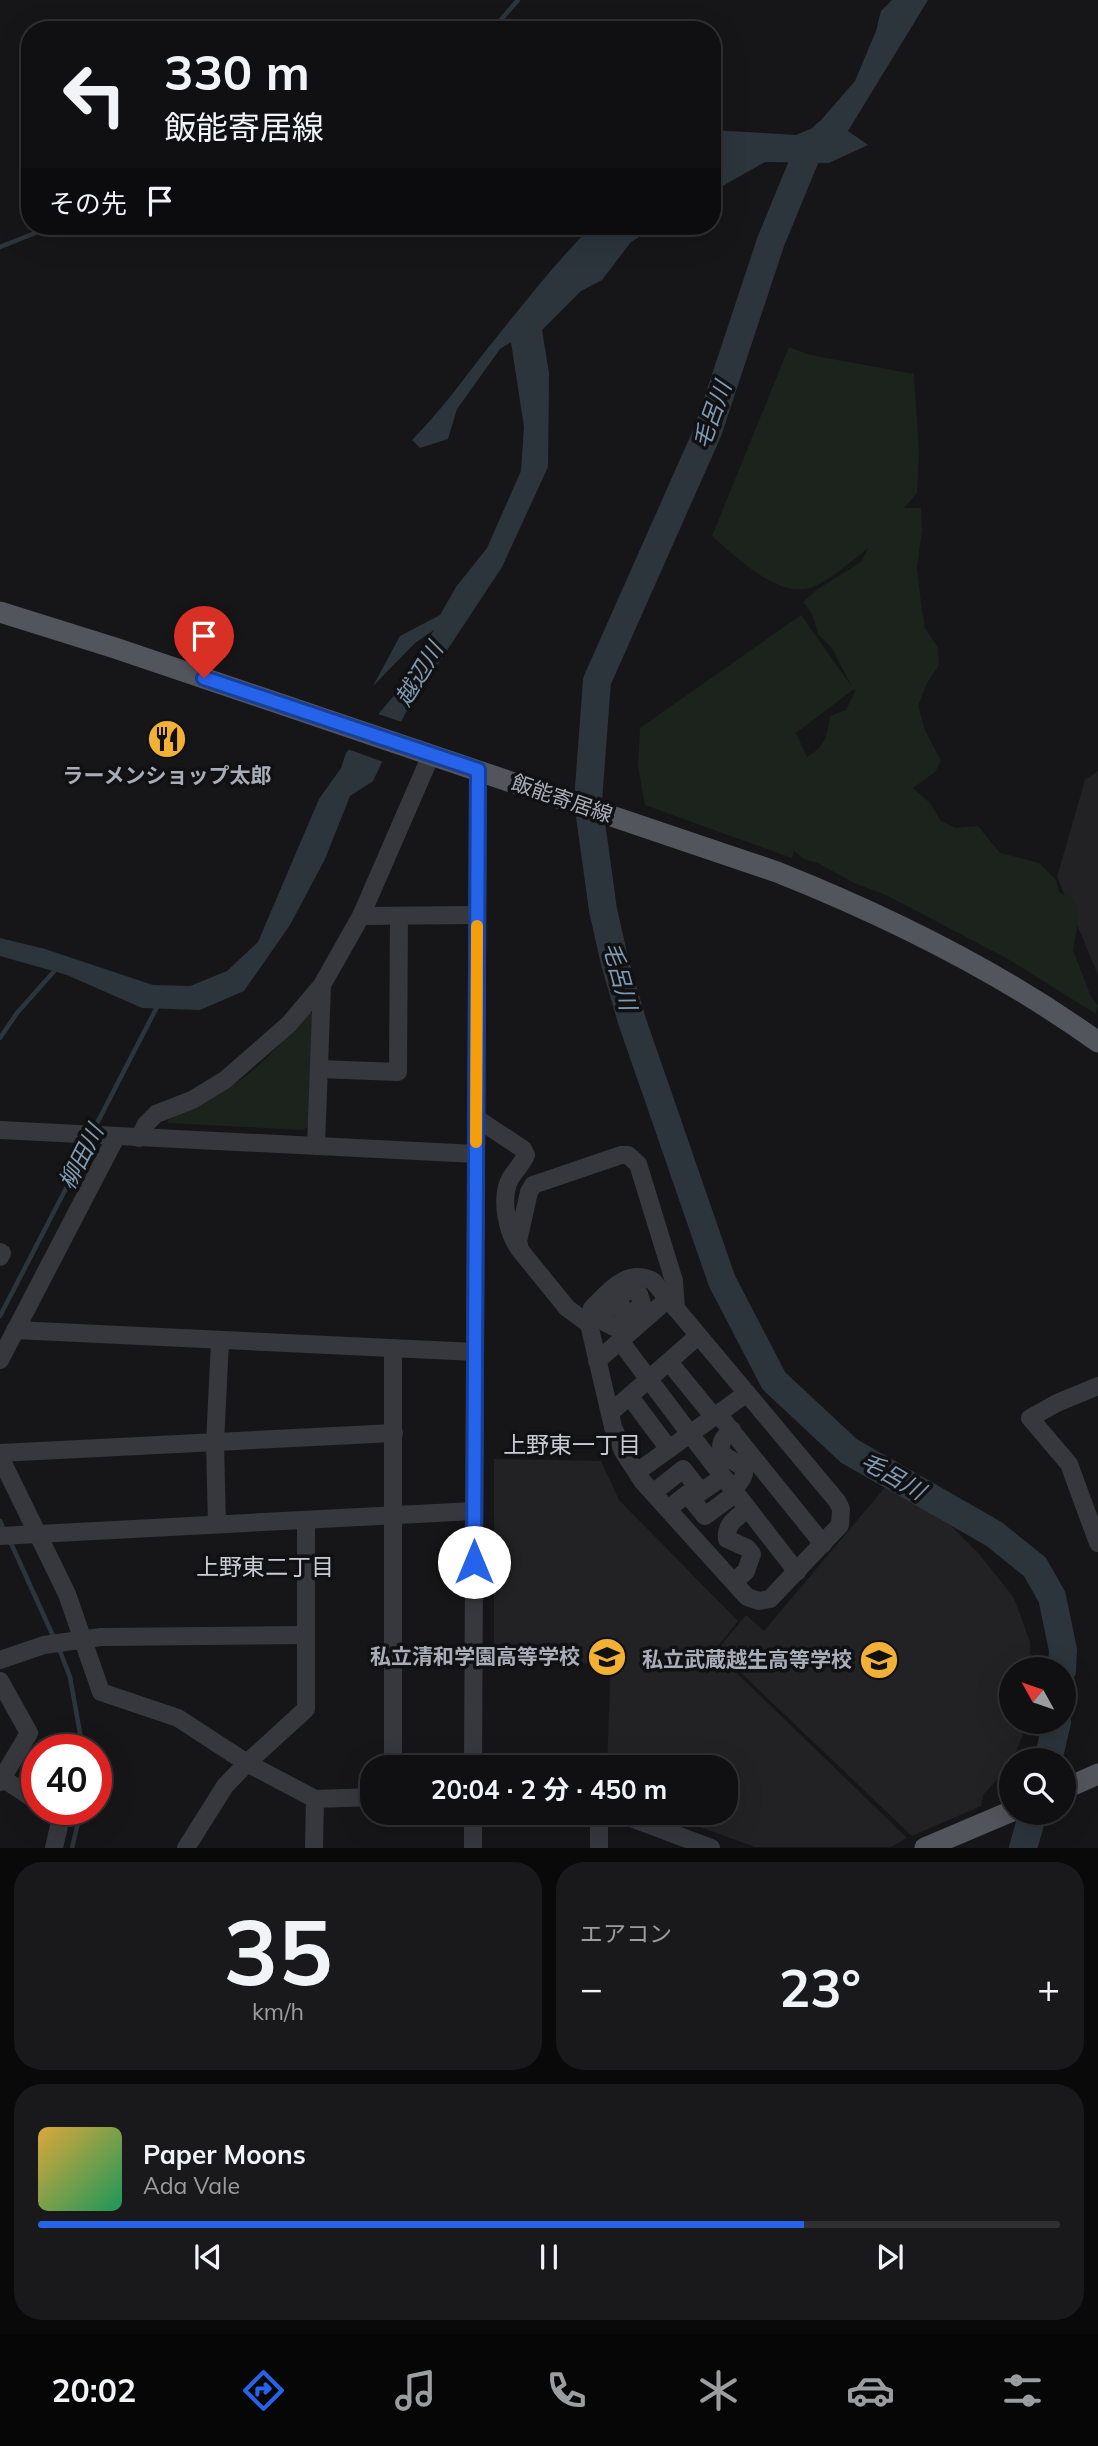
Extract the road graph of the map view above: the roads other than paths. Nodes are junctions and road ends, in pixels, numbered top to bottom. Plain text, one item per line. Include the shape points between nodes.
1 (0, 612) edge
2 (423, 752) junction
3 (478, 770) junction
4 (477, 915) junction
5 (362, 916) junction
6 (399, 916) junction
7 (322, 985) junction
8 (1098, 1042) edge
9 (319, 1069) junction
10 (476, 1118) junction
11 (0, 1130) edge
12 (112, 1137) junction
13 (139, 1138) junction
14 (316, 1146) junction
15 (476, 1154) junction
16 (520, 1250) junction
17 (653, 1281) junction
18 (672, 1304) junction
19 (596, 1328) junction
20 (15, 1330) junction
21 (698, 1336) junction
22 (620, 1340) junction
23 (220, 1341) junction
24 (393, 1348) junction
25 (475, 1352) junction
26 (0, 1360) edge
27 (597, 1360) junction
28 (669, 1362) junction
29 (649, 1380) junction
30 (1098, 1386) edge
31 (747, 1393) junction
32 (630, 1397) junction
33 (610, 1413) junction
34 (716, 1415) junction
35 (732, 1430) junction
36 (394, 1433) junction
37 (690, 1434) junction
38 (215, 1444) junction
39 (669, 1449) junction
40 (0, 1455) edge
41 (637, 1472) junction
42 (730, 1486) junction
43 (653, 1493) junction
44 (668, 1509) junction
45 (748, 1509) junction
46 (474, 1511) junction
47 (394, 1516) junction
48 (306, 1521) junction
49 (217, 1524) junction
50 (31, 1535) junction
51 (0, 1536) edge
52 (1098, 1543) edge
53 (823, 1544) junction
54 (797, 1572) junction
55 (734, 1582) junction
56 (305, 1635) junction
57 (83, 1640) junction
58 (0, 1660) edge
59 (0, 1681) edge
60 (393, 1755) edge
61 (474, 1755) edge
62 (247, 1763) junction
63 (1098, 1774) edge
64 (1, 1780) edge
65 (1076, 1784) edge
66 (21, 1792) edge
67 (360, 1797) edge
68 (315, 1799) junction
69 (999, 1816) edge
70 (59, 1825) edge
71 (474, 1825) edge
72 (599, 1825) edge
73 (651, 1825) edge
74 (54, 1847) edge
75 (186, 1847) edge
76 (314, 1847) edge
77 (474, 1847) edge
78 (599, 1847) edge
79 (711, 1847) edge
80 (925, 1847) edge

1 - 2 main road, 飯能寄居線
2 - 3 main road, 飯能寄居線
2 - 5 street
3 - 4 street
3 - 8 main road, 飯能寄居線 via 777,872 886,919 990,973
4 - 6 street
4 - 10 street
5 - 6 street
5 - 7 street
6 - 9 street via 398,1072
7 - 9 street
7 - 13 street via 289,1024 235,1072 192,1100 156,1114
9 - 14 street
10 - 15 street
10 - 16 street via 523,1149 526,1156 510,1180 506,1202 510,1229
11 - 12 street
12 - 13 street
12 - 20 street
13 - 14 street
14 - 15 street
15 - 25 street
16 - 18 street via 518,1241 533,1185 628,1155 638,1164 674,1281
16 - 19 street via 567,1308
17 - 18 street
17 - 19 street via 639,1294 642,1304 635,1311 626,1312 614,1304
17 - 19 street via 643,1276 627,1278 592,1308
18 - 21 street
18 - 22 street
19 - 27 street
20 - 23 street
20 - 26 street
21 - 28 street
21 - 31 street
22 - 27 street
22 - 29 street
23 - 24 street
23 - 38 street
24 - 25 street
24 - 36 street
25 - 46 street
27 - 33 street
28 - 29 street
28 - 34 street
29 - 32 street
29 - 37 street
30 - 52 street via 1030,1418 1069,1464
31 - 34 street
31 - 53 street via 837,1501 840,1525
32 - 33 street
32 - 39 street
33 - 41 street
34 - 35 street
34 - 37 street
35 - 42 street via 722,1438 720,1448 722,1454 738,1462 744,1474 741,1482
35 - 53 street
36 - 38 street
36 - 47 street
37 - 39 street
37 - 42 street
38 - 40 street
38 - 49 street
39 - 41 street
40 - 50 street
41 - 43 street
42 - 43 street via 701,1492 683,1469
42 - 44 street via 705,1516 687,1494
42 - 45 street
43 - 44 street
44 - 55 street
45 - 54 street
45 - 55 street via 726,1531 727,1539 752,1554 746,1571
46 - 47 street
46 - 61 street
47 - 48 street
47 - 60 street
48 - 49 street
48 - 56 street
49 - 50 street
50 - 51 street
50 - 57 street via 67,1594
53 - 54 street
54 - 55 street via 764,1601 752,1601
56 - 57 street
56 - 62 street via 306,1709
57 - 58 street via 44,1645
57 - 62 street via 101,1692 178,1718
59 - 64 street via 29,1733
62 - 68 street
62 - 75 street via 225,1786
63 - 65 main road
64 - 66 street
67 - 68 street
68 - 76 street
69 - 80 main road
70 - 74 street
71 - 77 street
72 - 78 street
73 - 79 street

